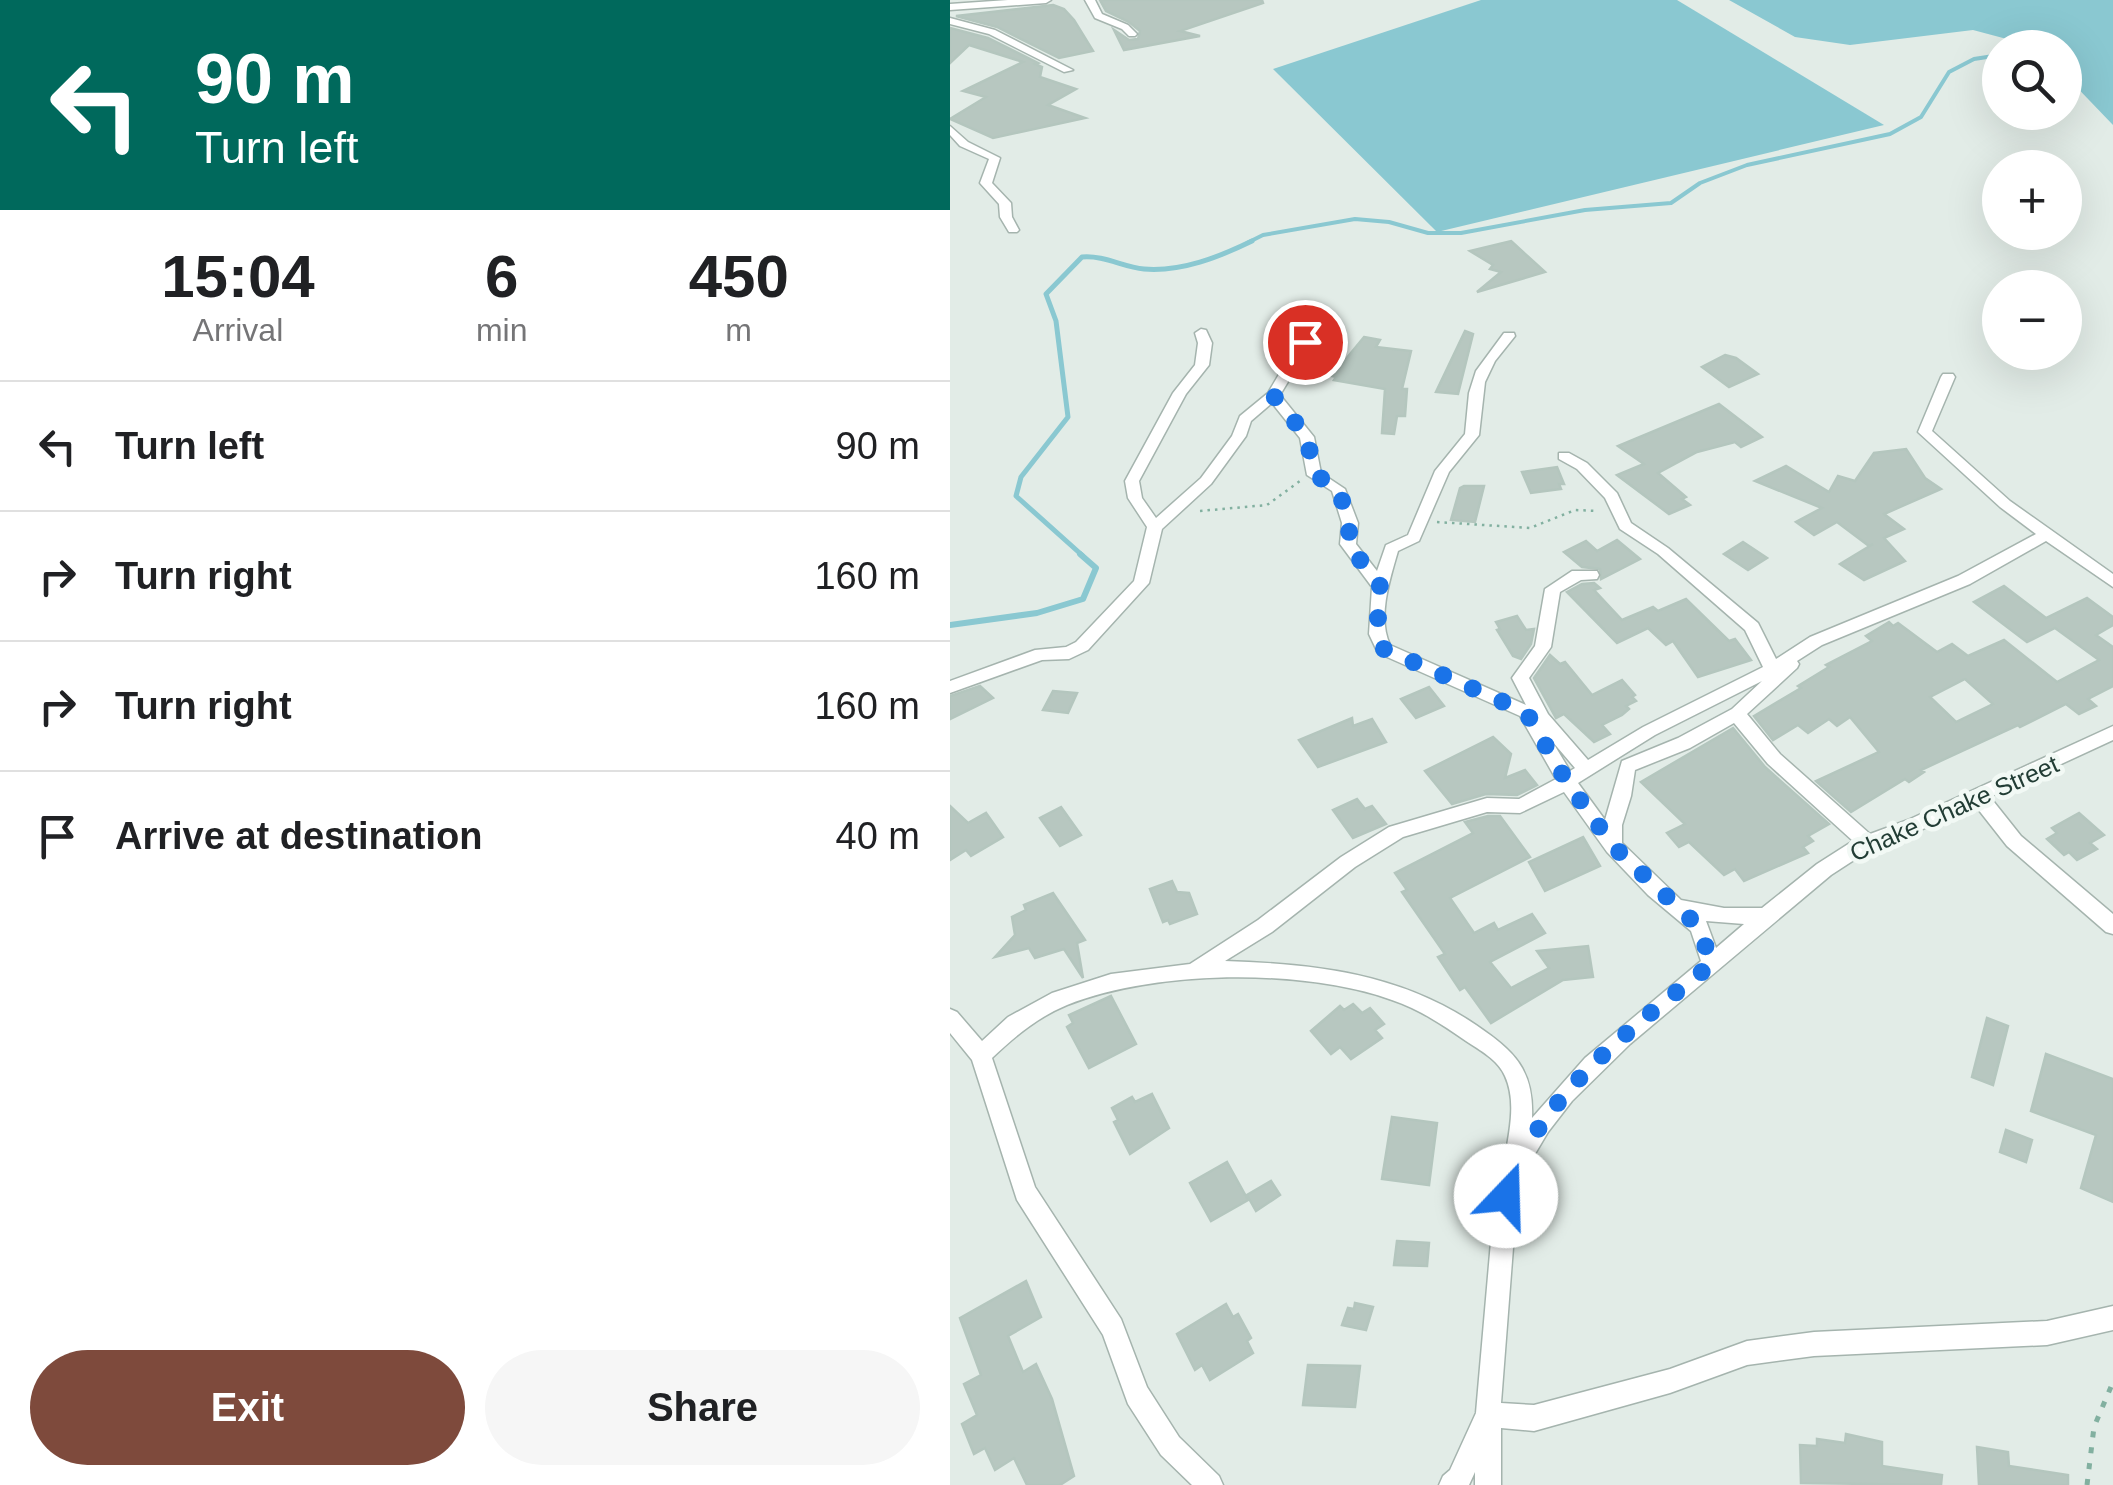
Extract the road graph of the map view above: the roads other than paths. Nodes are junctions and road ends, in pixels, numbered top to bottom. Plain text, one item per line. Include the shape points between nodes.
1 (966, 0) edge
2 (1046, 0) edge
3 (1090, 0) edge
4 (952, 7) edge
5 (950, 22) edge
6 (1132, 34) dead end
7 (1068, 70) dead end
8 (950, 130) edge
9 (1013, 230) dead end
10 (1201, 333) dead end
11 (1508, 336) dead end
12 (1305, 342) dead end
13 (1948, 377) dead end
14 (1273, 395) junction
15 (1564, 456) dead end
16 (1154, 527) junction
17 (2048, 534) junction
18 (1591, 575) dead end
19 (2113, 582) edge
20 (1380, 586) junction
21 (1805, 649) junction
22 (1772, 670) junction
23 (950, 687) edge
24 (1738, 713) junction
25 (1533, 715) junction
26 (2113, 732) edge
27 (1586, 770) junction
28 (1567, 782) junction
29 (1977, 794) junction
30 (1868, 842) junction
31 (1614, 847) junction
32 (1680, 908) junction
33 (1765, 916) junction
34 (2113, 926) edge
35 (1712, 964) junction
36 (1197, 969) junction
37 (950, 1018) edge
38 (982, 1055) junction
39 (1515, 1162) junction
40 (2113, 1318) edge
41 (1488, 1414) junction
42 (1210, 1485) edge
43 (1452, 1485) edge
44 (1488, 1485) edge

1 - 4 street
2 - 4 street
3 - 6 street via 1098,16
5 - 7 street via 992,32
8 - 9 street via 995,158 986,182 1005,203
10 - 16 street via 1202,365 1132,481
11 - 20 street via 1484,368 1471,405 1472,435 1442,471 1410,541 1391,548
12 - 14 street
13 - 17 street via 1925,432
14 - 16 street via 1245,419 1210,476
14 - 20 street via 1307,437 1311,470 1338,489 1350,523 1348,544
15 - 22 street via 1612,496 1626,526 1752,627
16 - 23 street via 1141,583 1082,646
17 - 19 street
17 - 21 street via 1964,580
18 - 25 street via 1578,574 1553,589 1543,646 1520,678
20 - 25 street via 1377,634 1388,653
21 - 22 street
21 - 24 street
22 - 27 street via 1716,694
24 - 30 street via 1751,736
24 - 31 street via 1628,766 1611,820
25 - 27 street
25 - 28 street
26 - 29 street, Chake Chake Street
27 - 28 street
28 - 31 street
28 - 36 street via 1528,804 1487,806 1396,832
29 - 30 street, Chake Chake Street
29 - 34 street via 2014,842
30 - 33 street, Chake Chake Street
31 - 32 street
32 - 33 street
32 - 35 street via 1698,926
33 - 35 street, Chake Chake Street
35 - 39 street, Chake Chake Street via 1568,1088
36 - 38 street via 1138,977 1061,1000 1004,1031
36 - 39 street via 1332,976 1397,994 1449,1018 1511,1064 1523,1124
37 - 38 street
38 - 42 street via 1025,1192 1112,1328 1137,1395 1170,1446
39 - 41 street, Chake Chake Street via 1506,1196
40 - 41 street via 2048,1333 1747,1353 1534,1418
41 - 43 street
41 - 44 street, Chake Chake Street

